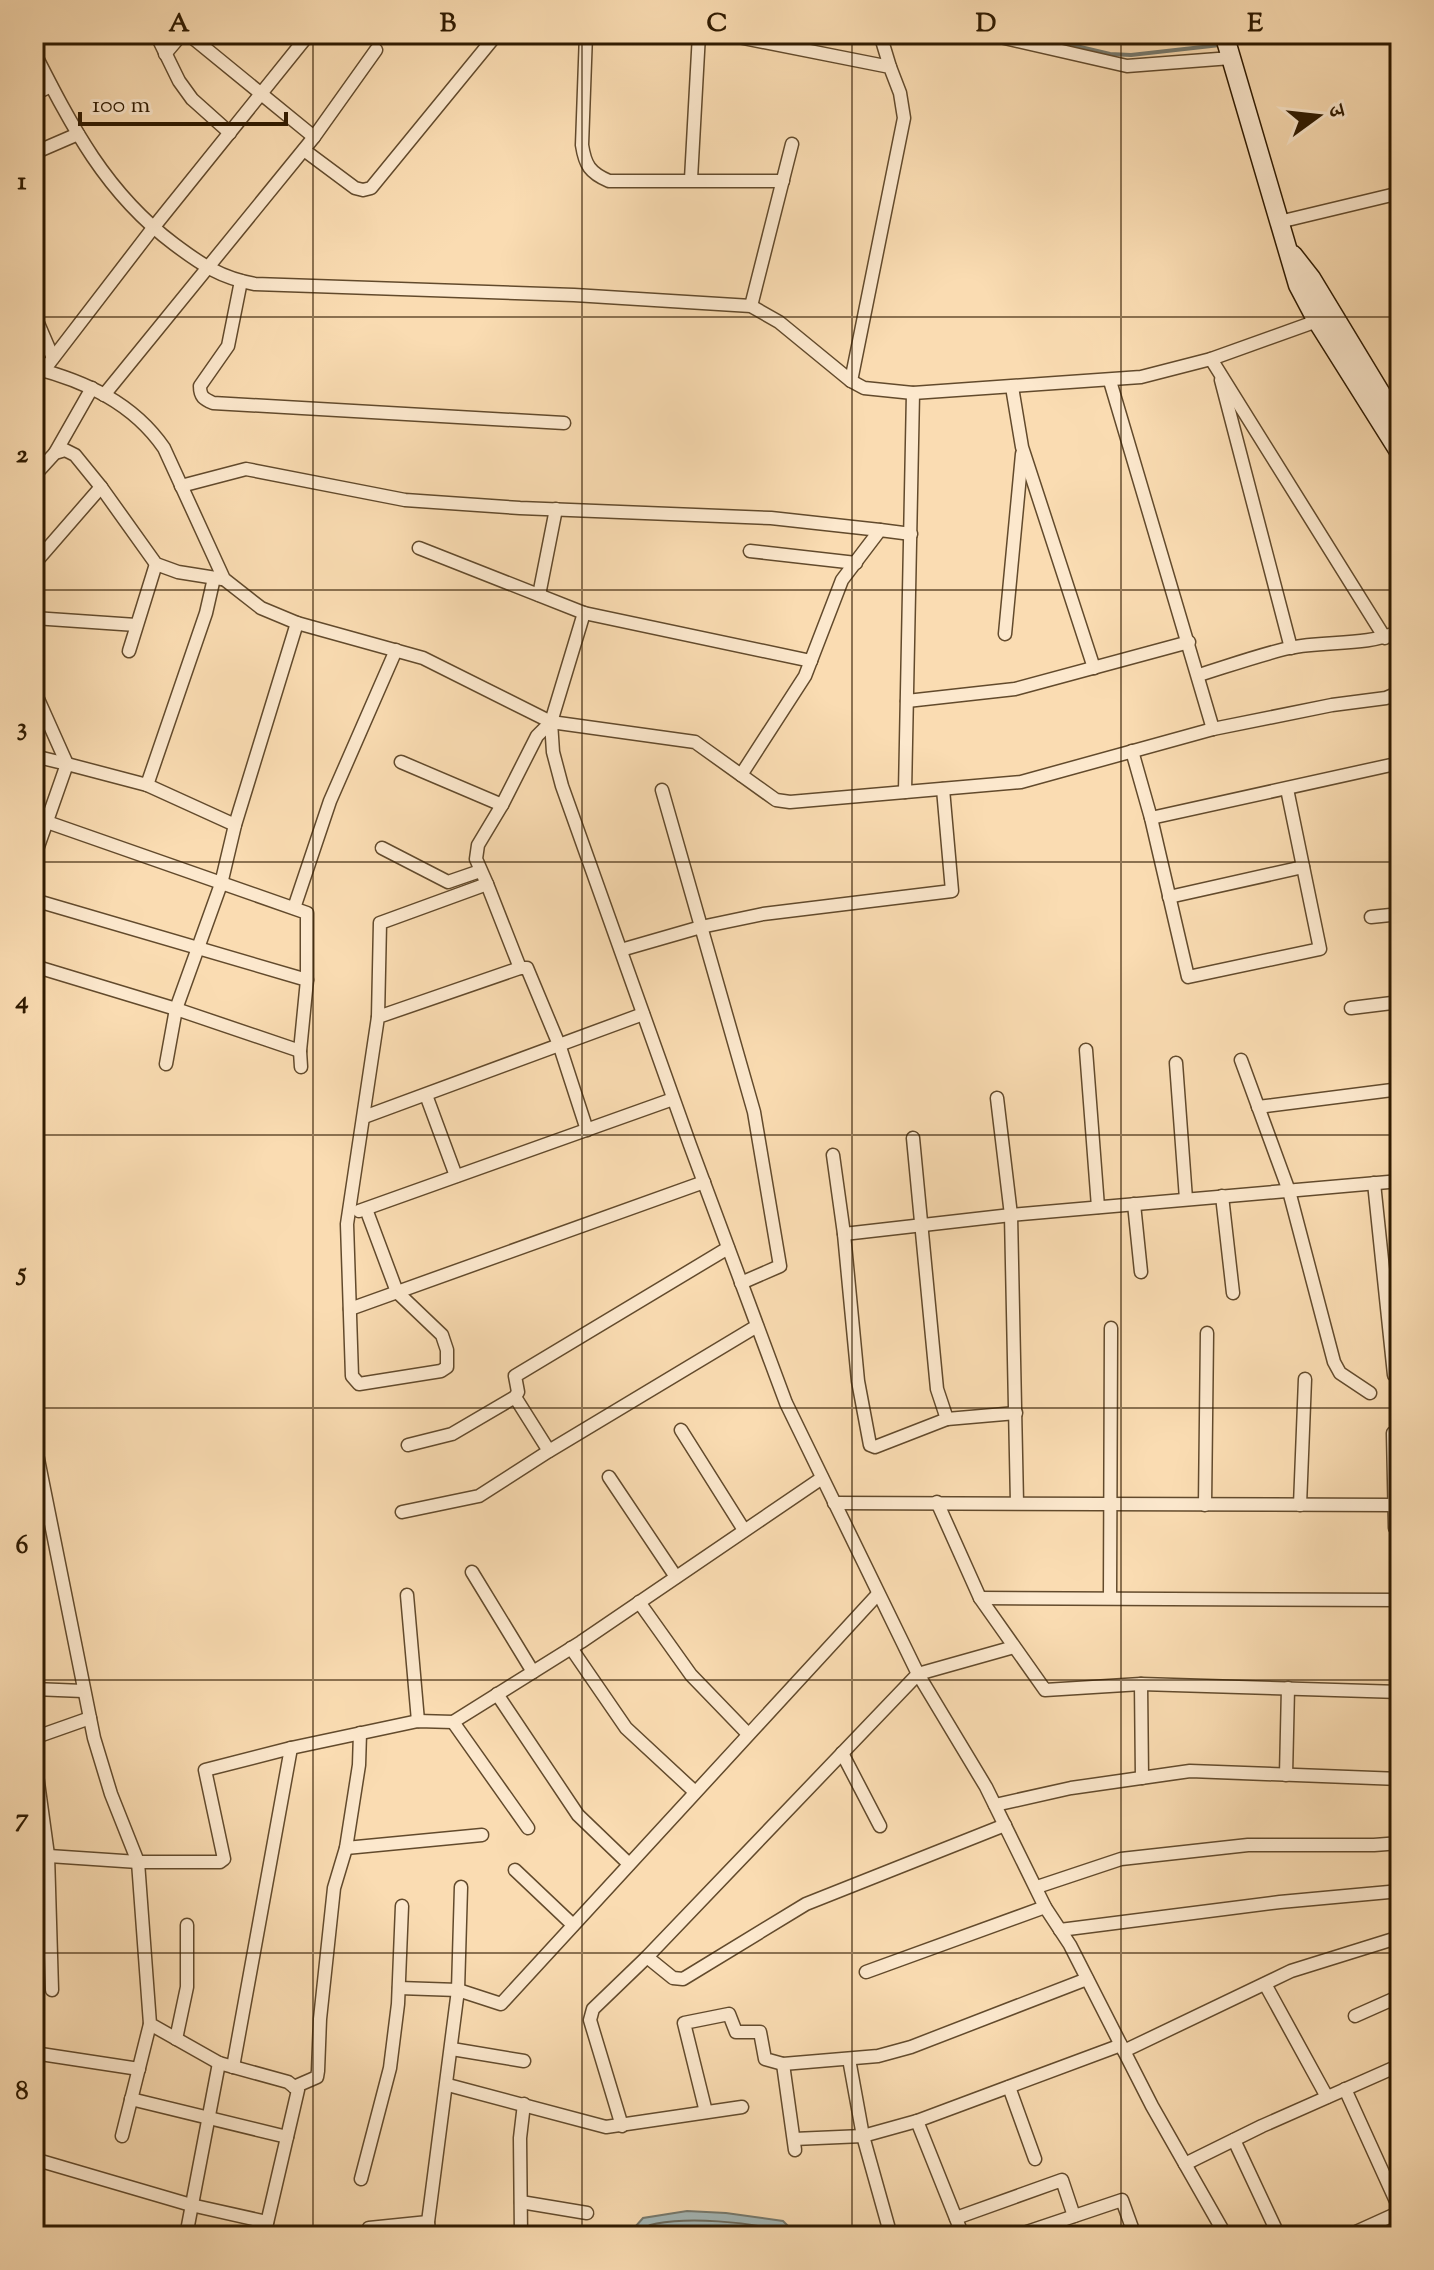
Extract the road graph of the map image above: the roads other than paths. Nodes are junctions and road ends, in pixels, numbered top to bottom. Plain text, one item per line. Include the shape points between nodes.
1 (156, 34) edge
2 (185, 34) edge
3 (309, 34) edge
4 (497, 34) edge
5 (586, 34) edge
6 (699, 34) edge
7 (723, 34) edge
8 (880, 34) edge
9 (987, 34) edge
10 (1224, 34) edge
11 (376, 50) dead end
12 (34, 52) edge
13 (165, 54) junction
14 (1231, 58) junction
15 (890, 67) junction
16 (51, 86) junction
17 (34, 94) edge
18 (260, 95) junction
19 (230, 133) junction
20 (78, 134) junction
21 (314, 137) junction
22 (792, 144) dead end
23 (304, 150) junction
24 (34, 153) edge
25 (691, 179) junction
26 (783, 181) junction
27 (1400, 193) edge
28 (1279, 222) junction
29 (153, 228) junction
30 (1287, 248) junction
31 (207, 269) junction
32 (241, 281) junction
33 (751, 306) junction
34 (34, 314) edge
35 (1317, 321) junction
36 (53, 358) junction
37 (1215, 363) junction
38 (39, 369) edge
39 (851, 381) junction
40 (1110, 381) junction
41 (1012, 387) junction
42 (92, 388) junction
43 (913, 393) junction
44 (104, 395) junction
45 (564, 423) dead end
46 (1400, 425) edge
47 (1022, 447) junction
48 (55, 453) junction
49 (1400, 453) edge
50 (34, 476) edge
51 (181, 486) junction
52 (101, 487) junction
53 (556, 509) junction
54 (880, 530) junction
55 (911, 534) junction
56 (419, 548) dead end
57 (750, 551) dead end
58 (856, 563) junction
59 (34, 564) edge
60 (156, 564) junction
61 (219, 579) junction
62 (539, 595) junction
63 (584, 613) junction
64 (34, 618) edge
65 (297, 623) junction
66 (136, 625) junction
67 (1400, 631) edge
68 (1005, 634) dead end
69 (1385, 638) junction
70 (1189, 642) junction
71 (1291, 648) junction
72 (396, 650) junction
73 (129, 651) dead end
74 (811, 661) junction
75 (1094, 668) junction
76 (1199, 675) junction
77 (1400, 692) edge
78 (34, 695) edge
79 (907, 701) junction
80 (551, 722) junction
81 (1213, 729) junction
82 (1132, 751) junction
83 (34, 756) edge
84 (401, 762) dead end
85 (1400, 763) edge
86 (67, 764) junction
87 (741, 775) junction
88 (147, 785) junction
89 (943, 789) junction
90 (1287, 789) junction
91 (662, 790) dead end
92 (905, 792) junction
93 (502, 805) junction
94 (1151, 818) junction
95 (47, 822) junction
96 (235, 825) junction
97 (382, 848) dead end
98 (34, 858) edge
99 (1303, 867) junction
100 (480, 871) junction
101 (221, 884) junction
102 (487, 884) junction
103 (1169, 897) junction
104 (34, 900) edge
105 (294, 908) junction
106 (1400, 914) edge
107 (1371, 917) dead end
108 (701, 927) junction
109 (198, 950) junction
110 (621, 950) junction
111 (34, 966) edge
112 (520, 968) junction
113 (307, 980) junction
114 (1400, 1002) edge
115 (1351, 1008) dead end
116 (176, 1009) junction
117 (643, 1014) junction
118 (378, 1017) junction
119 (560, 1047) junction
120 (1086, 1050) dead end
121 (300, 1051) junction
122 (1241, 1060) dead end
123 (1176, 1063) dead end
124 (166, 1064) dead end
125 (301, 1067) dead end
126 (1400, 1089) edge
127 (426, 1095) junction
128 (997, 1098) dead end
129 (673, 1099) junction
130 (1258, 1107) junction
131 (364, 1117) junction
132 (587, 1130) junction
133 (913, 1138) dead end
134 (833, 1155) dead end
135 (456, 1176) junction
136 (1400, 1181) edge
137 (704, 1182) junction
138 (1374, 1183) junction
139 (1289, 1191) junction
140 (1222, 1196) junction
141 (1186, 1199) junction
142 (1134, 1204) junction
143 (1098, 1207) junction
144 (366, 1209) junction
145 (348, 1215) junction
146 (1011, 1215) junction
147 (922, 1225) junction
148 (844, 1234) junction
149 (728, 1248) junction
150 (1141, 1272) dead end
151 (741, 1283) junction
152 (397, 1292) junction
153 (1233, 1293) dead end
154 (350, 1309) junction
155 (1393, 1309) edge
156 (757, 1326) junction
157 (1111, 1328) dead end
158 (1207, 1333) dead end
159 (1394, 1375) dead end
160 (1305, 1379) dead end
161 (1370, 1393) dead end
162 (515, 1397) junction
163 (1016, 1413) junction
164 (947, 1419) junction
165 (681, 1430) dead end
166 (1393, 1433) dead end
167 (34, 1439) edge
168 (408, 1445) dead end
169 (549, 1451) junction
170 (609, 1477) dead end
171 (822, 1478) junction
172 (937, 1502) junction
173 (834, 1503) junction
174 (1017, 1503) junction
175 (1110, 1504) junction
176 (1205, 1505) junction
177 (1300, 1505) junction
178 (1393, 1505) junction
179 (402, 1512) dead end
180 (1395, 1528) dead end
181 (744, 1530) junction
182 (472, 1572) dead end
183 (676, 1577) junction
184 (878, 1594) junction
185 (407, 1595) dead end
186 (980, 1598) junction
187 (1110, 1598) junction
188 (1400, 1600) edge
189 (639, 1602) junction
190 (1014, 1647) junction
191 (571, 1648) junction
192 (533, 1672) junction
193 (918, 1674) junction
194 (1141, 1684) junction
195 (1288, 1688) junction
196 (34, 1689) edge
197 (83, 1691) junction
198 (1400, 1692) edge
199 (497, 1694) junction
200 (90, 1718) junction
201 (418, 1721) junction
202 (453, 1722) junction
203 (360, 1733) junction
204 (748, 1734) junction
205 (34, 1745) edge
206 (291, 1748) junction
207 (34, 1753) edge
208 (842, 1753) junction
209 (1286, 1775) junction
210 (1142, 1778) junction
211 (1400, 1779) edge
212 (695, 1792) junction
213 (995, 1805) junction
214 (1005, 1825) junction
215 (880, 1826) dead end
216 (528, 1828) dead end
217 (482, 1835) dead end
218 (1400, 1843) edge
219 (346, 1848) junction
220 (41, 1855) edge
221 (138, 1862) junction
222 (629, 1864) junction
223 (515, 1870) dead end
224 (461, 1887) dead end
225 (1037, 1887) junction
226 (1400, 1891) edge
227 (402, 1906) dead end
228 (1045, 1907) junction
229 (187, 1925) dead end
230 (573, 1925) junction
231 (1060, 1930) junction
232 (1400, 1937) edge
233 (647, 1957) junction
234 (866, 1972) dead end
235 (1087, 1979) junction
236 (1265, 1984) junction
237 (399, 1988) junction
238 (52, 1990) dead end
239 (458, 1990) junction
240 (1400, 1996) edge
241 (1355, 2016) dead end
242 (150, 2024) junction
243 (176, 2039) junction
244 (1122, 2048) junction
245 (452, 2049) junction
246 (34, 2053) edge
247 (849, 2059) junction
248 (524, 2061) dead end
249 (219, 2063) junction
250 (783, 2064) junction
251 (233, 2067) junction
252 (1400, 2068) edge
253 (139, 2069) junction
254 (448, 2085) junction
255 (294, 2087) junction
256 (1009, 2087) junction
257 (1345, 2089) junction
258 (1327, 2097) junction
259 (131, 2099) junction
260 (524, 2104) junction
261 (742, 2107) dead end
262 (706, 2112) junction
263 (208, 2117) junction
264 (917, 2121) junction
265 (622, 2126) junction
266 (122, 2136) dead end
267 (863, 2136) junction
268 (287, 2137) junction
269 (1234, 2140) junction
270 (34, 2159) edge
271 (1035, 2159) dead end
272 (1185, 2164) junction
273 (361, 2179) dead end
274 (521, 2202) junction
275 (191, 2205) junction
276 (1400, 2211) edge
277 (587, 2213) dead end
278 (1074, 2216) junction
279 (956, 2218) junction
280 (267, 2222) junction
281 (428, 2222) junction
282 (186, 2236) edge
283 (264, 2236) edge
284 (368, 2236) edge
285 (436, 2236) edge
286 (521, 2236) edge
287 (891, 2236) edge
288 (963, 2236) edge
289 (1015, 2236) edge
290 (1135, 2236) edge
291 (1226, 2236) edge
292 (1279, 2236) edge
293 (1347, 2236) edge

1 - 13 street
2 - 13 street
2 - 18 street
3 - 18 street
4 - 23 street via 371,188 355,188
5 - 25 street via 582,145 593,174 609,181
6 - 25 street
7 - 15 street
8 - 15 street
9 - 14 street via 1127,66
10 - 14 main road
11 - 21 street
12 - 16 street
13 - 19 street via 192,99
14 - 28 main road
15 - 39 street via 904,118
16 - 17 street
16 - 20 street
18 - 19 street
18 - 21 street
19 - 29 street
20 - 24 street
20 - 29 street via 111,185
21 - 23 street
22 - 26 street
23 - 31 street
25 - 26 street
26 - 33 street
27 - 28 street
28 - 30 main road
29 - 31 street
29 - 36 street
30 - 35 main road
30 - 46 main road via 1311,278
31 - 32 street
31 - 44 street
32 - 33 street
32 - 45 street via 228,346 200,386 200,394 213,403
33 - 39 street
34 - 36 street
35 - 37 street
35 - 49 main road
36 - 38 street
37 - 40 street
37 - 69 street
37 - 71 street
38 - 42 street
39 - 43 street via 864,388
40 - 41 street
40 - 70 street
41 - 43 street
41 - 47 street
42 - 44 street
42 - 48 street
43 - 55 street
44 - 51 street via 153,432
47 - 68 street
47 - 75 street
48 - 50 street
48 - 52 street via 75,455
51 - 53 street via 246,469 405,500
51 - 61 street
52 - 59 street
52 - 60 street
53 - 54 street via 771,518
53 - 62 street
54 - 55 street
54 - 58 street
55 - 79 street
56 - 62 street
57 - 58 street
58 - 74 street via 842,580
60 - 61 street
60 - 66 street
61 - 65 street via 261,608
61 - 88 street
62 - 63 street
63 - 74 street
63 - 80 street
64 - 66 street
65 - 72 street
65 - 96 street
66 - 73 street
67 - 69 street
69 - 71 street
70 - 75 street
70 - 76 street
71 - 76 street
72 - 80 street via 423,658
72 - 105 street via 330,801
74 - 87 street
75 - 79 street via 1015,689
76 - 81 street
77 - 81 street
78 - 86 street
79 - 92 street
80 - 87 street via 695,742
80 - 93 street via 537,736
80 - 110 street via 562,786
81 - 82 street
82 - 89 street via 1021,782
82 - 94 street
83 - 86 street
84 - 93 street
85 - 90 street
86 - 88 street
86 - 95 street
87 - 92 street via 776,800 790,802
88 - 96 street
89 - 92 street
89 - 108 street via 952,891 763,914
90 - 94 street
90 - 99 street
91 - 108 street
93 - 100 street via 478,845
94 - 103 street
95 - 98 street
95 - 101 street
96 - 101 street
97 - 100 street via 448,882
99 - 103 street
99 - 103 street via 1320,949 1188,977
100 - 102 street
101 - 105 street
101 - 109 street
102 - 112 street
102 - 118 street via 380,923
104 - 109 street
105 - 113 street via 307,913
106 - 107 street
108 - 110 street
108 - 151 street via 754,1112 780,1266
109 - 113 street
109 - 116 street
110 - 117 street
111 - 116 street
112 - 118 street
112 - 119 street via 531,971
113 - 121 street
114 - 115 street
116 - 121 street
116 - 124 street
117 - 119 street
117 - 129 street
118 - 131 street
119 - 127 street
119 - 132 street
120 - 143 street
121 - 125 street
122 - 130 street
123 - 141 street
126 - 130 street
127 - 131 street
127 - 135 street
128 - 146 street
129 - 132 street
129 - 137 street
130 - 139 street
131 - 145 street
132 - 135 street
133 - 147 street
134 - 148 street
135 - 144 street
136 - 138 street
137 - 149 street
137 - 152 street
138 - 139 street
138 - 155 street
139 - 140 street
139 - 161 street via 1334,1362 1340,1373
140 - 141 street
140 - 153 street
141 - 142 street
142 - 143 street
142 - 150 street
143 - 146 street
144 - 145 street
144 - 152 street
145 - 154 street
146 - 147 street
146 - 163 street
147 - 148 street
147 - 164 street via 937,1389
148 - 164 street via 858,1381 870,1445
149 - 151 street
149 - 162 street via 515,1376
151 - 156 street
152 - 154 street
152 - 154 street via 442,1335 449,1361 444,1370 357,1384 352,1376
155 - 159 street
156 - 169 street
156 - 171 street
157 - 175 street
158 - 176 street
160 - 177 street
162 - 168 street via 452,1434
162 - 169 street
163 - 164 street
163 - 174 street
165 - 181 street
166 - 178 street
167 - 197 street
169 - 179 street via 479,1496
170 - 183 street
171 - 173 street
171 - 181 street
172 - 173 street
172 - 174 street
172 - 186 street
173 - 184 street
174 - 175 street
175 - 176 street
175 - 187 street
176 - 177 street
177 - 178 street
178 - 180 street
181 - 183 street
182 - 192 street
183 - 189 street
184 - 193 street
184 - 204 street
185 - 201 street
186 - 187 street
186 - 190 street
187 - 188 street
189 - 191 street
189 - 204 street via 691,1675
190 - 193 street
190 - 194 street via 1045,1690
191 - 192 street
191 - 212 street via 626,1728
192 - 199 street
193 - 208 street
193 - 213 street
194 - 195 street
194 - 210 street
195 - 198 street
195 - 209 street
196 - 197 street
197 - 200 street
199 - 202 street
199 - 222 street via 578,1815
200 - 205 street via 45,1733
200 - 221 street via 111,1794
201 - 202 street
201 - 203 street
202 - 216 street
203 - 206 street
203 - 219 street
204 - 212 street
206 - 221 street via 205,1770 224,1859 220,1862
206 - 251 street
207 - 220 street
208 - 215 street
208 - 233 street
209 - 210 street via 1190,1771
209 - 211 street
210 - 213 street
212 - 222 street
213 - 214 street
214 - 225 street
214 - 233 street via 806,1904 683,1979 673,1978
217 - 219 street
218 - 225 street via 1248,1845 1121,1859
219 - 255 street via 334,1888 317,2077
220 - 221 street
220 - 238 street
221 - 242 street
222 - 230 street
223 - 230 street
224 - 239 street
225 - 228 street
226 - 231 street
227 - 237 street
228 - 231 street
228 - 234 street
229 - 243 street via 187,1987
230 - 239 street via 501,2004
231 - 235 street
232 - 236 street
233 - 265 street via 590,2014
235 - 244 street
235 - 247 street via 911,2047
236 - 244 street
236 - 258 street
237 - 239 street
237 - 273 street via 390,2068
239 - 245 street
240 - 241 street
242 - 243 street
242 - 253 street
243 - 249 street
244 - 256 street
244 - 272 street
245 - 248 street
245 - 254 street
246 - 253 street
247 - 250 street
247 - 267 street
249 - 251 street
249 - 263 street
250 - 262 street via 765,2059 760,2032 736,2032 729,2014 684,2023
250 - 267 street via 794,2145
251 - 255 street
252 - 257 street
253 - 259 street
254 - 260 street
254 - 281 street
255 - 268 street via 298,2090
256 - 264 street
256 - 271 street
257 - 258 street
257 - 276 street
258 - 269 street
259 - 263 street
259 - 266 street
260 - 265 street via 581,2122
260 - 274 street
261 - 262 street
262 - 265 street
263 - 268 street
263 - 275 street
264 - 267 street
264 - 279 street
267 - 287 street
268 - 280 street
269 - 272 street
269 - 292 street
270 - 275 street
272 - 291 street
274 - 277 street
274 - 286 street
275 - 280 street
275 - 282 street
276 - 293 street
278 - 279 street via 1062,2180
278 - 289 street
278 - 290 street via 1122,2200
279 - 288 street
280 - 283 street
281 - 284 street via 369,2228
281 - 285 street via 429,2232

